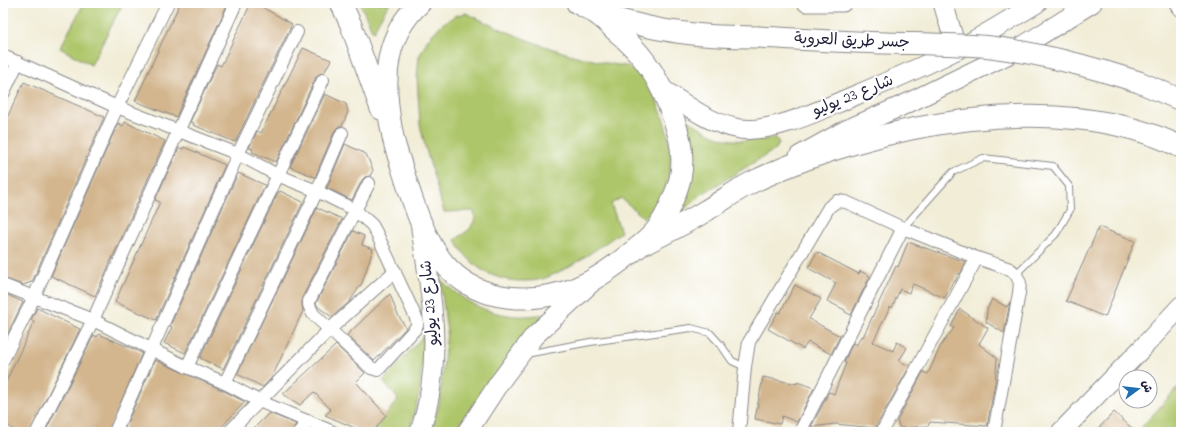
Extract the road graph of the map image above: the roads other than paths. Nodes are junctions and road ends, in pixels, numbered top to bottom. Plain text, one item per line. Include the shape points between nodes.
1 (168, 3) edge
2 (236, 3) edge
3 (341, 3) edge
4 (420, 3) edge
5 (577, 3) edge
6 (806, 3) edge
7 (844, 3) edge
8 (943, 3) edge
9 (1037, 3) edge
10 (1092, 3) edge
11 (598, 14) junction
12 (298, 32) dead end
13 (957, 50) junction
14 (3, 56) edge
15 (18, 62) junction
16 (322, 80) dead end
17 (662, 89) junction
18 (3, 94) edge
19 (1181, 100) edge
20 (117, 107) junction
21 (177, 131) junction
22 (342, 133) dead end
23 (394, 144) junction
24 (1181, 147) edge
25 (238, 154) junction
26 (782, 168) junction
27 (277, 175) junction
28 (369, 184) dead end
29 (317, 191) junction
30 (355, 210) junction
31 (420, 221) junction
32 (903, 228) junction
33 (639, 246) junction
34 (977, 258) junction
35 (395, 271) junction
36 (1016, 274) junction
37 (599, 275) junction
38 (3, 285) edge
39 (34, 297) junction
40 (1181, 306) edge
41 (93, 320) junction
42 (330, 329) junction
43 (152, 349) junction
44 (519, 356) junction
45 (3, 360) edge
46 (187, 367) junction
47 (744, 367) junction
48 (226, 383) junction
49 (259, 401) junction
50 (310, 421) junction
51 (37, 432) edge
52 (115, 432) edge
53 (229, 432) edge
54 (299, 432) edge
55 (333, 432) edge
56 (420, 432) edge
57 (467, 432) edge
58 (739, 432) edge
59 (800, 432) edge
60 (882, 432) edge
61 (994, 432) edge
62 (1060, 432) edge

1 - 20 street
2 - 21 street
3 - 23 highway
4 - 23 highway via 402,25 388,62 386,84
5 - 11 highway
6 - 7 main road
8 - 13 main road
9 - 13 main road, شارع 23 يوليو
10 - 26 main road, شارع 23 يوليو via 1013,52 839,134
11 - 17 highway via 638,50 648,62
11 - 19 highway, جسر طريق العروبة, bridge via 636,25 716,36 949,44 991,48 1066,60 1139,82
12 - 25 street
13 - 17 main road, شارع 23 يوليو via 830,106 764,128 741,129 717,123 695,112
14 - 15 street
15 - 18 street
15 - 20 street
16 - 27 street
17 - 33 highway via 680,140 680,178 671,203 657,229
20 - 21 street
20 - 39 street
21 - 25 street
21 - 41 street
22 - 29 street
23 - 31 highway
24 - 26 highway via 1133,129 1068,118 1017,116 956,121 866,139
25 - 27 street
25 - 43 street
26 - 33 highway via 757,179 685,224
27 - 29 street
27 - 46 street
28 - 30 street
29 - 30 street
29 - 48 street
30 - 35 street via 372,225
30 - 42 street via 308,305 313,314
31 - 37 highway via 447,268 466,283 487,294 514,298 556,294 578,287
31 - 56 main road, شارع 23 يوليو via 434,325 435,360 431,390
32 - 34 street
32 - 36 lane via 954,172 983,158 1053,166 1069,186 1070,210 1056,234
32 - 47 street via 846,202 837,201 829,207 749,342
32 - 59 street
33 - 37 highway
34 - 36 street via 1010,269
34 - 60 street
35 - 42 street
35 - 42 street via 416,316 417,325 380,368 371,368
36 - 61 street via 1020,283 1019,293
37 - 44 main road via 534,336
38 - 39 street
39 - 41 street
39 - 45 street
40 - 62 main road
41 - 43 street
41 - 51 street
42 - 49 street
43 - 46 street
43 - 52 street
44 - 47 lane via 590,342 691,328 710,333 732,361
44 - 57 main road
46 - 48 street
47 - 58 street
48 - 49 street
49 - 50 street
49 - 53 street
50 - 54 street
50 - 55 street

